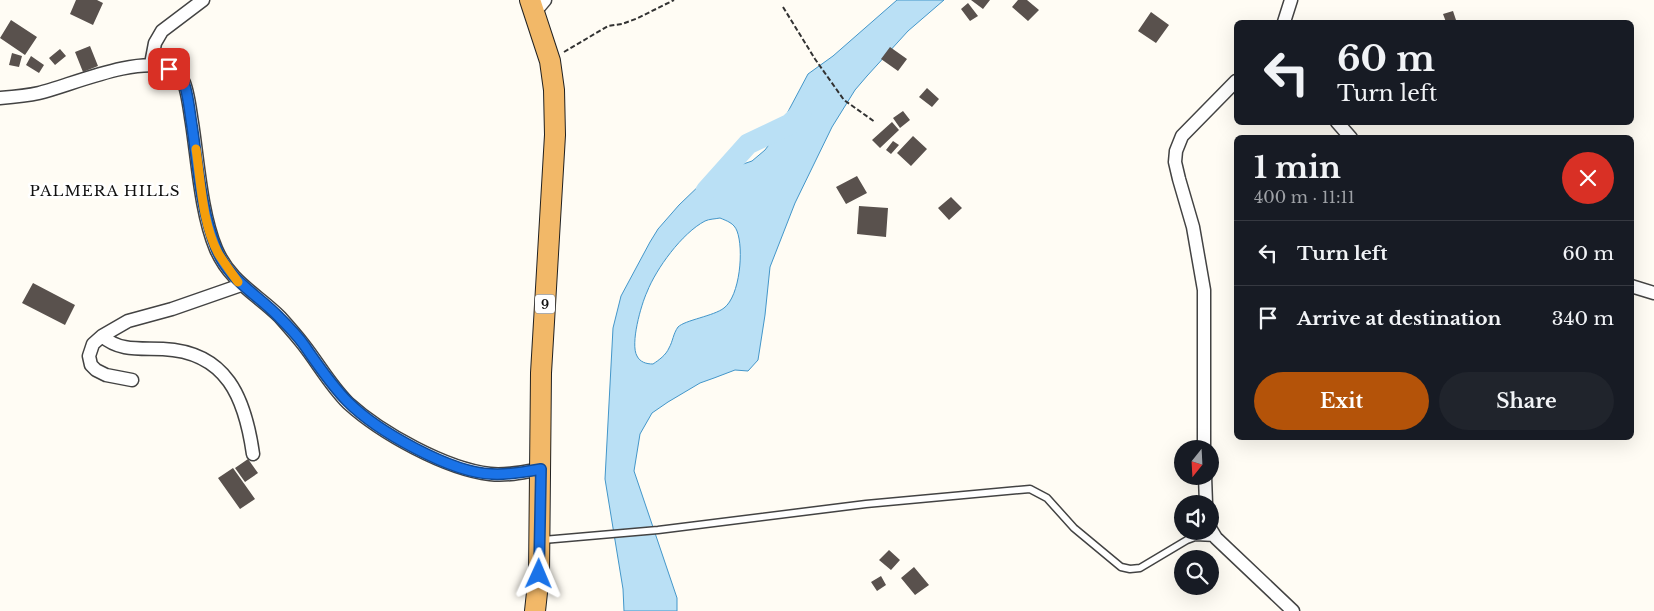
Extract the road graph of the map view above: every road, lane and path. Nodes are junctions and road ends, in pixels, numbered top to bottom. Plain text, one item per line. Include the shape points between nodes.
1 (203, 0) edge
2 (674, 0) edge
3 (1291, 0) edge
4 (536, 4) edge
5 (783, 7) dead end
6 (1285, 20) edge
7 (550, 61) junction
8 (151, 64) junction
9 (1234, 83) edge
10 (0, 98) edge
11 (875, 122) dead end
12 (1340, 125) edge
13 (1348, 135) edge
14 (241, 285) junction
15 (1634, 287) edge
16 (1654, 293) edge
17 (102, 336) junction
18 (132, 380) dead end
19 (1204, 440) edge
20 (253, 454) dead end
21 (541, 469) junction
22 (1219, 539) edge
23 (539, 540) junction
24 (1187, 540) edge
25 (535, 611) edge
26 (1293, 611) edge

1 - 8 street via 162,31 155,43
2 - 7 path via 638,18 599,30
3 - 6 street
4 - 7 highway, 9
5 - 11 path via 844,100
7 - 21 highway, 9 via 555,135 541,373
8 - 10 street via 38,93
8 - 14 street via 169,69 183,81 208,226 217,251
9 - 19 street via 1182,136 1175,162 1193,227 1204,290
12 - 13 street
14 - 17 street via 128,321
14 - 21 street via 278,316 303,343 325,376 349,403 394,436 457,467 491,474
15 - 16 street
17 - 18 street via 90,350 91,364 100,373
17 - 20 street via 114,344 135,350 184,351 218,368 238,398
21 - 23 highway, 9
22 - 26 street
23 - 24 lane via 1030,489 1047,498 1074,528 1121,567 1140,568
23 - 25 highway, 9

